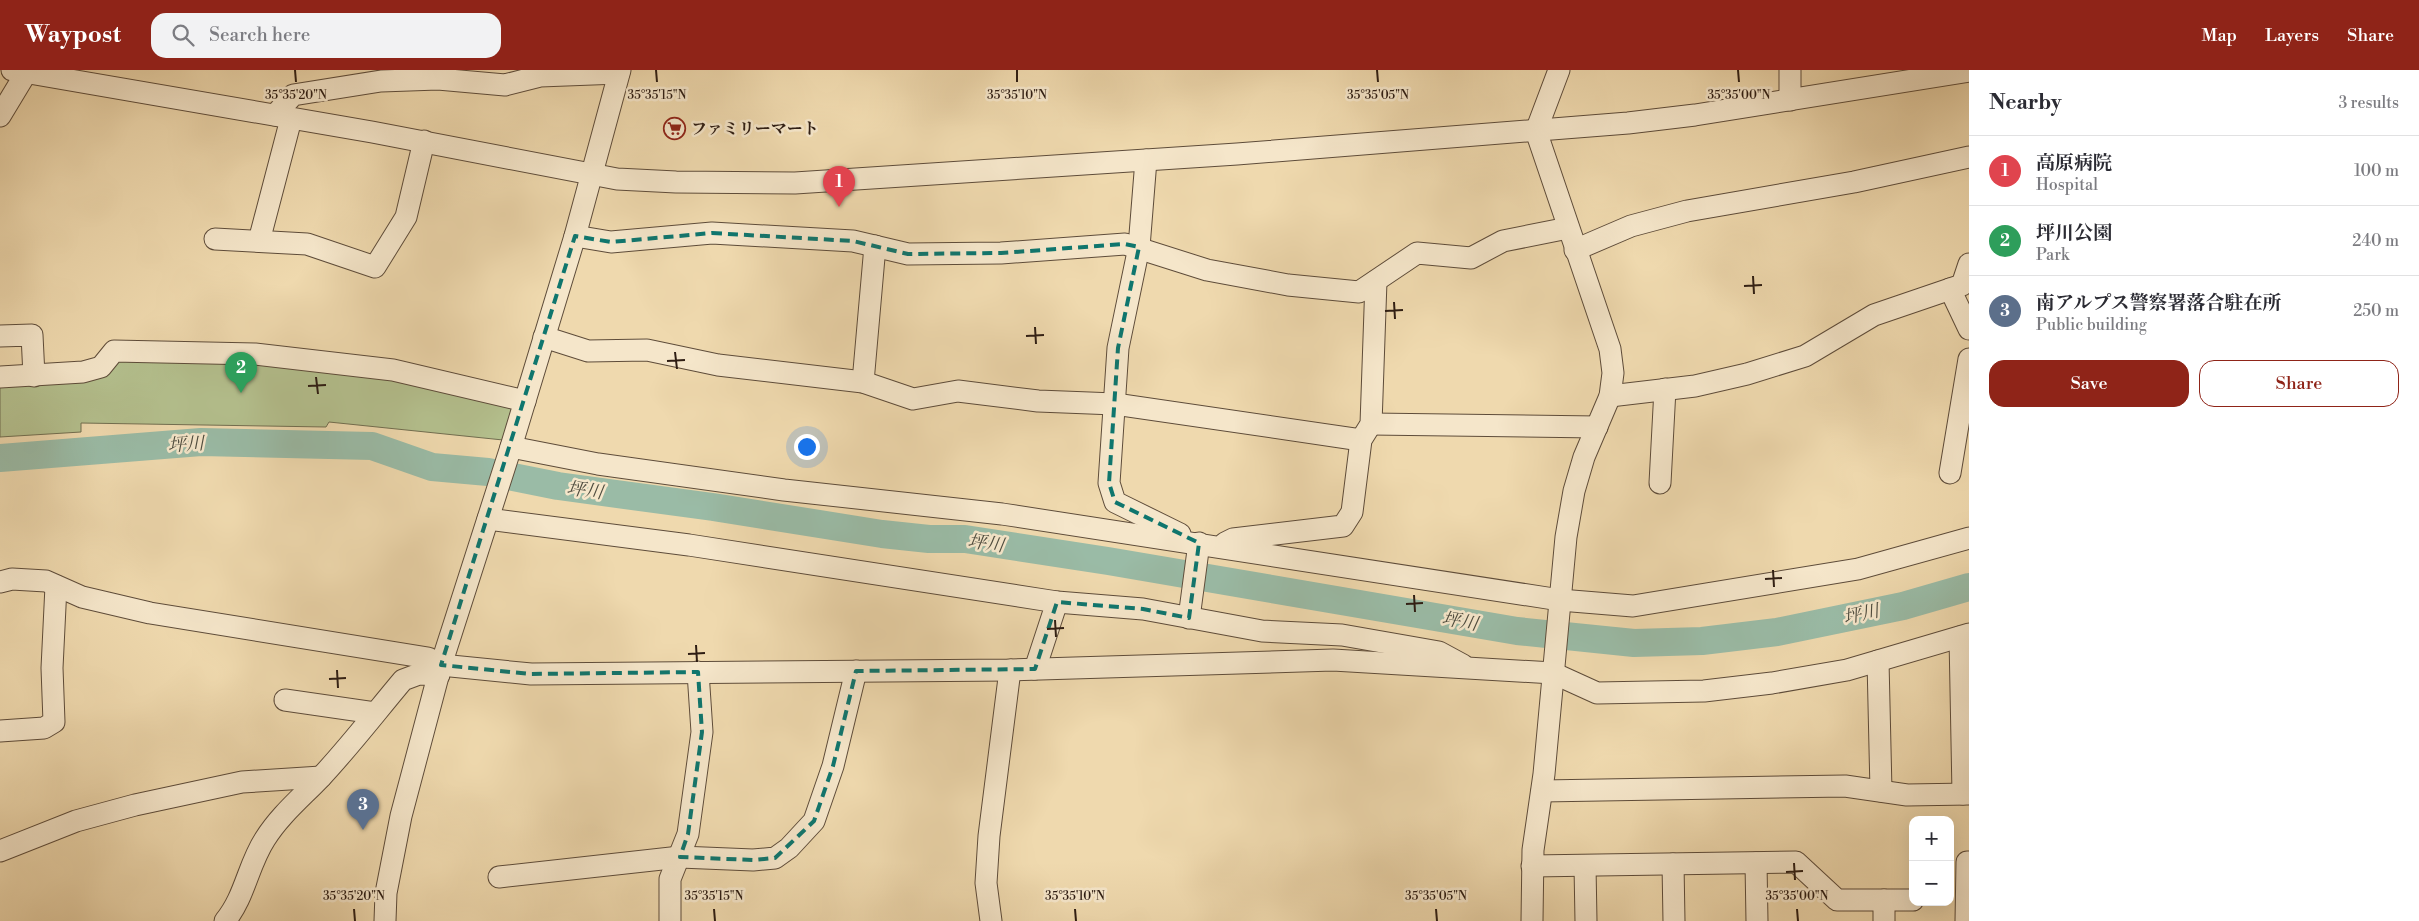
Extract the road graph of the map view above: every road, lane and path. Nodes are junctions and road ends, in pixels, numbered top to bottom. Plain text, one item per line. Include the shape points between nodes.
1 (1559, 70) edge
2 (1790, 70) edge
3 (19, 71) edge
4 (1969, 71) edge
5 (620, 72) edge
6 (1790, 100) junction
7 (0, 116) edge
8 (283, 117) junction
9 (1536, 131) junction
10 (424, 142) junction
11 (1969, 157) edge
12 (1146, 160) junction
13 (594, 173) junction
14 (1568, 228) junction
15 (575, 236) junction
16 (215, 239) dead end
17 (259, 241) junction
18 (875, 246) junction
19 (1139, 248) junction
20 (1575, 250) junction
21 (1969, 264) edge
22 (1376, 281) junction
23 (1950, 289) junction
24 (1969, 329) edge
25 (0, 336) edge
26 (544, 337) junction
27 (1969, 359) edge
28 (34, 376) junction
29 (0, 377) edge
30 (863, 382) junction
31 (1665, 389) junction
32 (1610, 396) junction
33 (525, 401) junction
34 (1115, 404) junction
35 (1597, 426) junction
36 (1366, 432) junction
37 (510, 451) junction
38 (1950, 473) dead end
39 (1660, 483) dead end
40 (489, 515) junction
41 (1969, 538) edge
42 (1221, 546) junction
43 (1198, 548) junction
44 (0, 582) edge
45 (56, 586) junction
46 (1057, 602) junction
47 (1560, 605) junction
48 (1189, 612) junction
49 (1964, 636) edge
50 (1878, 661) junction
51 (1035, 669) junction
52 (1470, 669) junction
53 (440, 670) junction
54 (1010, 670) junction
55 (856, 671) junction
56 (698, 672) junction
57 (1553, 673) junction
58 (285, 700) dead end
59 (374, 713) junction
60 (0, 731) edge
61 (321, 777) junction
62 (1542, 790) junction
63 (1881, 791) junction
64 (1966, 794) edge
65 (0, 851) edge
66 (680, 857) junction
67 (1969, 862) edge
68 (1756, 863) junction
69 (1673, 864) junction
70 (1532, 866) junction
71 (1585, 866) junction
72 (499, 877) dead end
73 (1884, 900) junction
74 (1909, 900) edge
75 (1958, 900) edge
76 (225, 921) edge
77 (385, 921) edge
78 (670, 921) edge
79 (991, 921) edge
80 (1532, 921) edge
81 (1586, 921) edge
82 (1674, 921) edge
83 (1757, 921) edge
84 (1884, 921) edge
85 (1966, 921) edge

1 - 9 street
2 - 6 street
3 - 7 street
3 - 8 street
4 - 6 street
5 - 8 street via 540,76 505,85 438,78 382,81 293,95
5 - 13 street
6 - 9 street via 1695,115
8 - 10 street
8 - 17 street
9 - 12 street
9 - 14 street
10 - 13 street
10 - 17 street via 406,217 375,267 307,244
11 - 20 street via 1854,182 1686,211 1631,226
12 - 13 street via 795,183 676,182 617,179
12 - 19 street
13 - 15 street
14 - 20 street
14 - 22 street via 1503,241 1471,258 1417,254
15 - 18 street via 611,242 712,233 853,241
15 - 26 street
16 - 17 street
18 - 19 street via 908,254 1001,253 1125,244
18 - 30 street
19 - 22 street via 1207,270 1288,285 1359,292
19 - 34 street via 1118,348
20 - 32 street via 1610,349 1613,373
21 - 23 street via 1962,285
22 - 36 street
23 - 24 street
23 - 31 street via 1874,315 1805,356 1747,374
25 - 28 street via 32,335
26 - 30 street via 588,351 646,350 718,365
26 - 33 street
27 - 38 street
28 - 29 street
28 - 33 street via 83,372 101,366 114,351 255,354 393,370
30 - 34 street via 913,399 958,391 1038,401
31 - 32 street
31 - 39 street
32 - 35 street
33 - 37 street
34 - 36 street
34 - 43 street via 1109,483 1115,502
35 - 36 street
35 - 47 street via 1574,491
36 - 42 street via 1352,512 1343,526 1233,539
37 - 40 street
37 - 43 street via 755,486 1002,514
40 - 46 street
40 - 53 street
41 - 47 street via 1858,569 1633,606
42 - 43 street
42 - 47 street
43 - 48 street
44 - 45 street via 12,579 46,581
45 - 53 street via 82,597 150,613 428,658
45 - 60 street via 52,668 54,722 44,728
46 - 48 street
46 - 51 street
47 - 57 street
48 - 52 street via 1262,631 1342,635 1439,652
49 - 50 street
49 - 64 street
50 - 57 street via 1847,670 1704,691 1597,694
50 - 63 street
51 - 52 street via 1333,660
51 - 54 street
52 - 57 street
53 - 56 street via 531,674
53 - 59 street via 403,680
53 - 77 street via 401,816 386,893
54 - 55 street
54 - 79 street via 989,836 986,884
55 - 56 street
55 - 66 street via 833,766 814,821 789,848 775,858 753,860
56 - 66 street via 702,732 688,834
57 - 62 street
58 - 59 street
59 - 61 street
61 - 65 street via 242,782 135,806 76,821
61 - 76 street via 294,802 265,839 236,907
62 - 63 street via 1846,786
62 - 70 street
63 - 64 street via 1907,795
66 - 72 street
66 - 78 street via 670,879
67 - 75 street
68 - 69 street
68 - 73 street via 1796,862 1837,900
68 - 83 street
69 - 71 street
69 - 82 street
70 - 71 street
70 - 80 street
71 - 81 street
73 - 74 street
73 - 84 street
75 - 85 street

